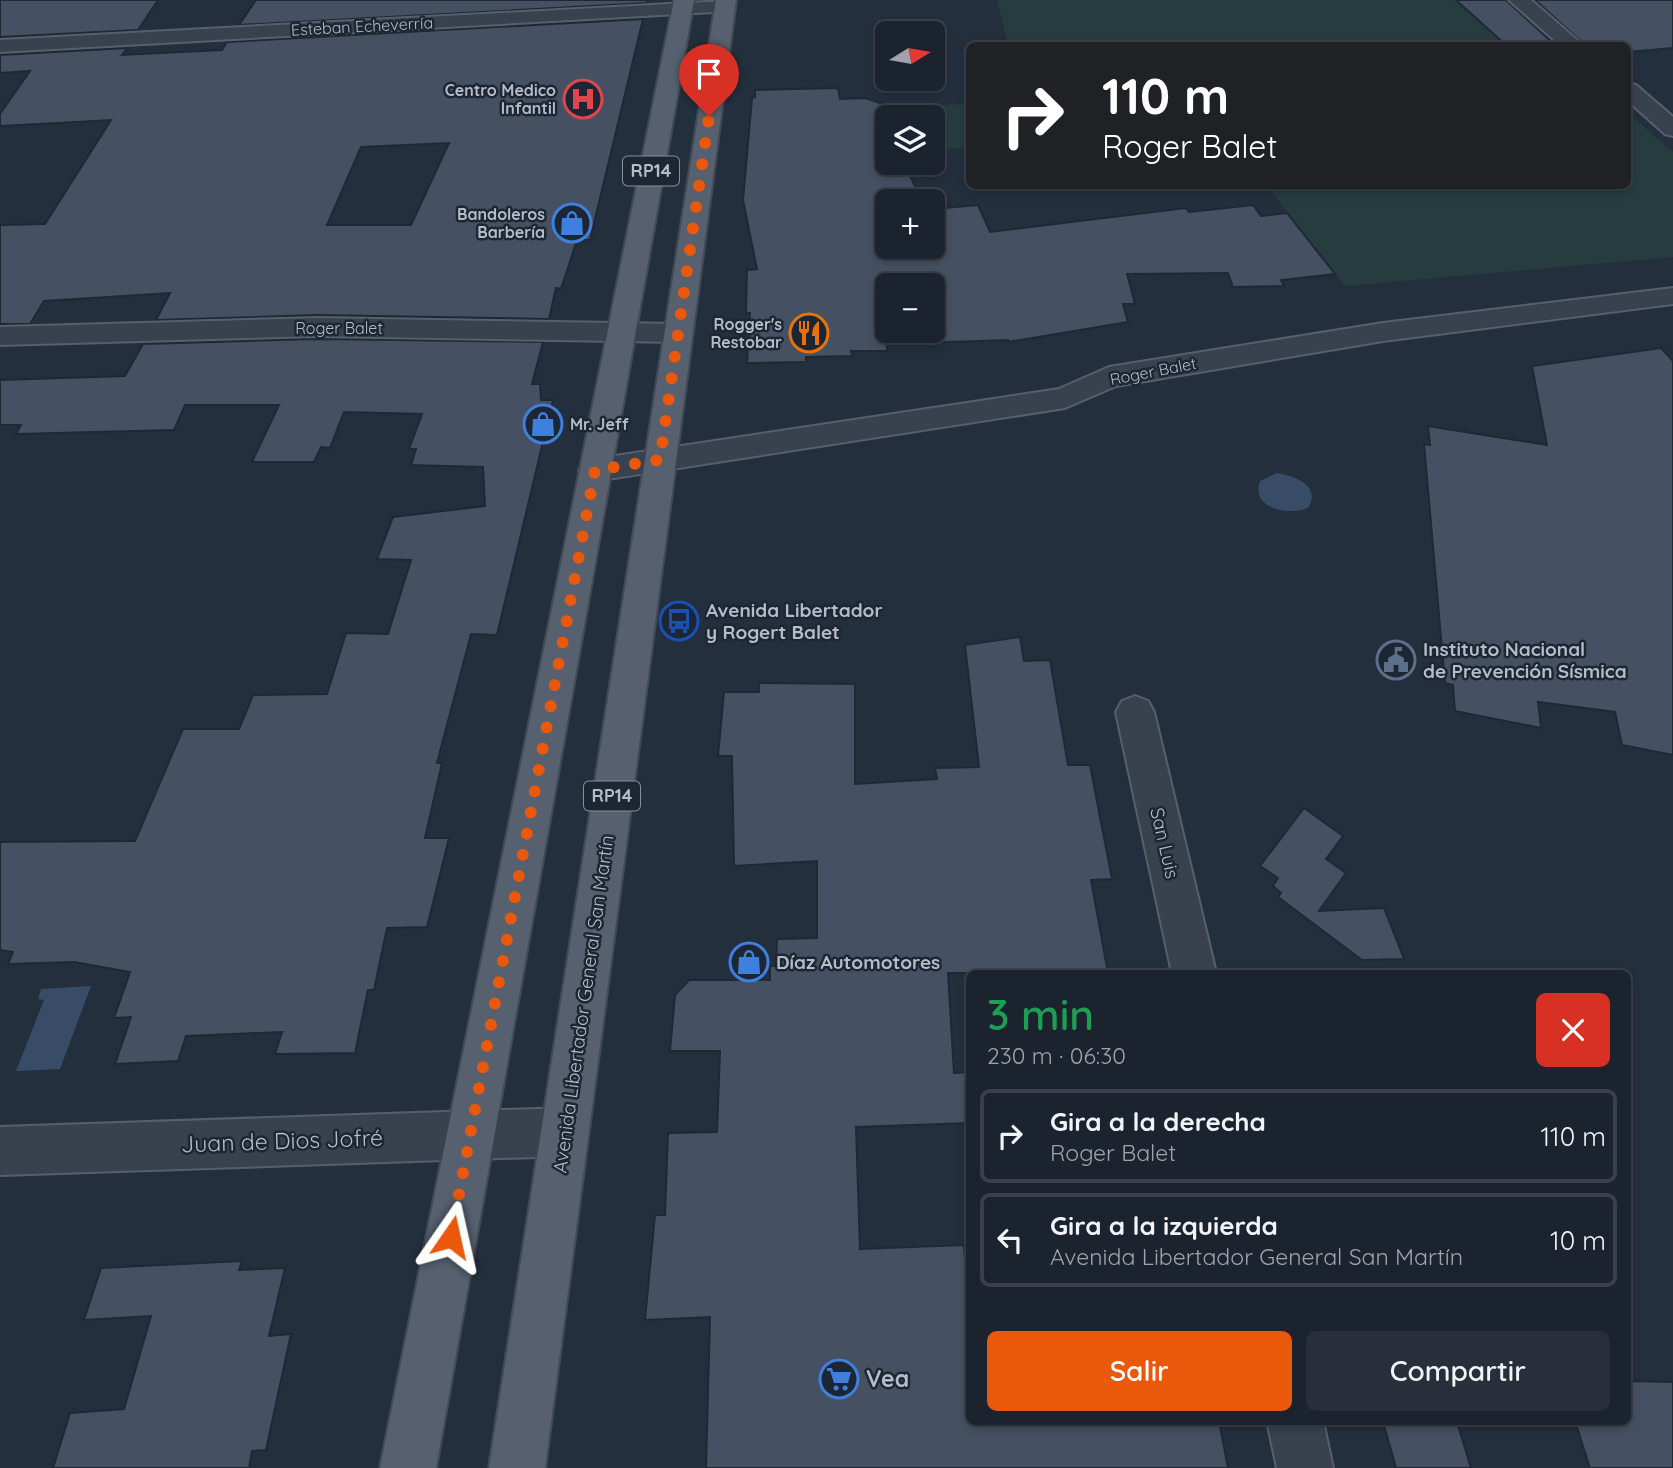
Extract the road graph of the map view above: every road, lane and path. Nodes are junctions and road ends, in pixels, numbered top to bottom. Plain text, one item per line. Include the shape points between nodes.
1 (1520, 0) edge
2 (725, 4) edge
3 (683, 5) edge
4 (1569, 42) edge
5 (0, 46) edge
6 (1632, 94) edge
7 (1673, 94) edge
8 (1673, 129) edge
9 (1673, 296) edge
10 (621, 332) junction
11 (679, 333) junction
12 (0, 336) edge
13 (660, 460) junction
14 (595, 470) junction
15 (1135, 712) dead end
16 (1193, 970) edge
17 (565, 1132) junction
18 (470, 1135) junction
19 (0, 1151) edge
20 (1296, 1425) edge
21 (408, 1468) edge
22 (517, 1468) edge
23 (1306, 1468) edge

1 - 4 street
2 - 3 street, Esteban Echeverría
2 - 11 main road, Avenida Libertador General San Martín / RP14
3 - 5 street, Esteban Echeverría
3 - 10 main road, RP14
6 - 7 street
6 - 8 street
9 - 13 street, Roger Balet via 1356,337 1109,377 1065,398
10 - 11 street, Roger Balet
10 - 12 street, Roger Balet via 317,327
10 - 14 main road, RP14
11 - 13 main road, Avenida Libertador General San Martín / RP14
13 - 14 street, Roger Balet
13 - 17 main road, Avenida Libertador General San Martín / RP14
14 - 18 main road, RP14
15 - 16 street, San Luis
17 - 18 street, Juan de Dios Jofré
17 - 22 main road, Avenida Libertador General San Martín / RP14
18 - 19 street, Juan de Dios Jofré
18 - 21 main road, RP14
20 - 23 street

